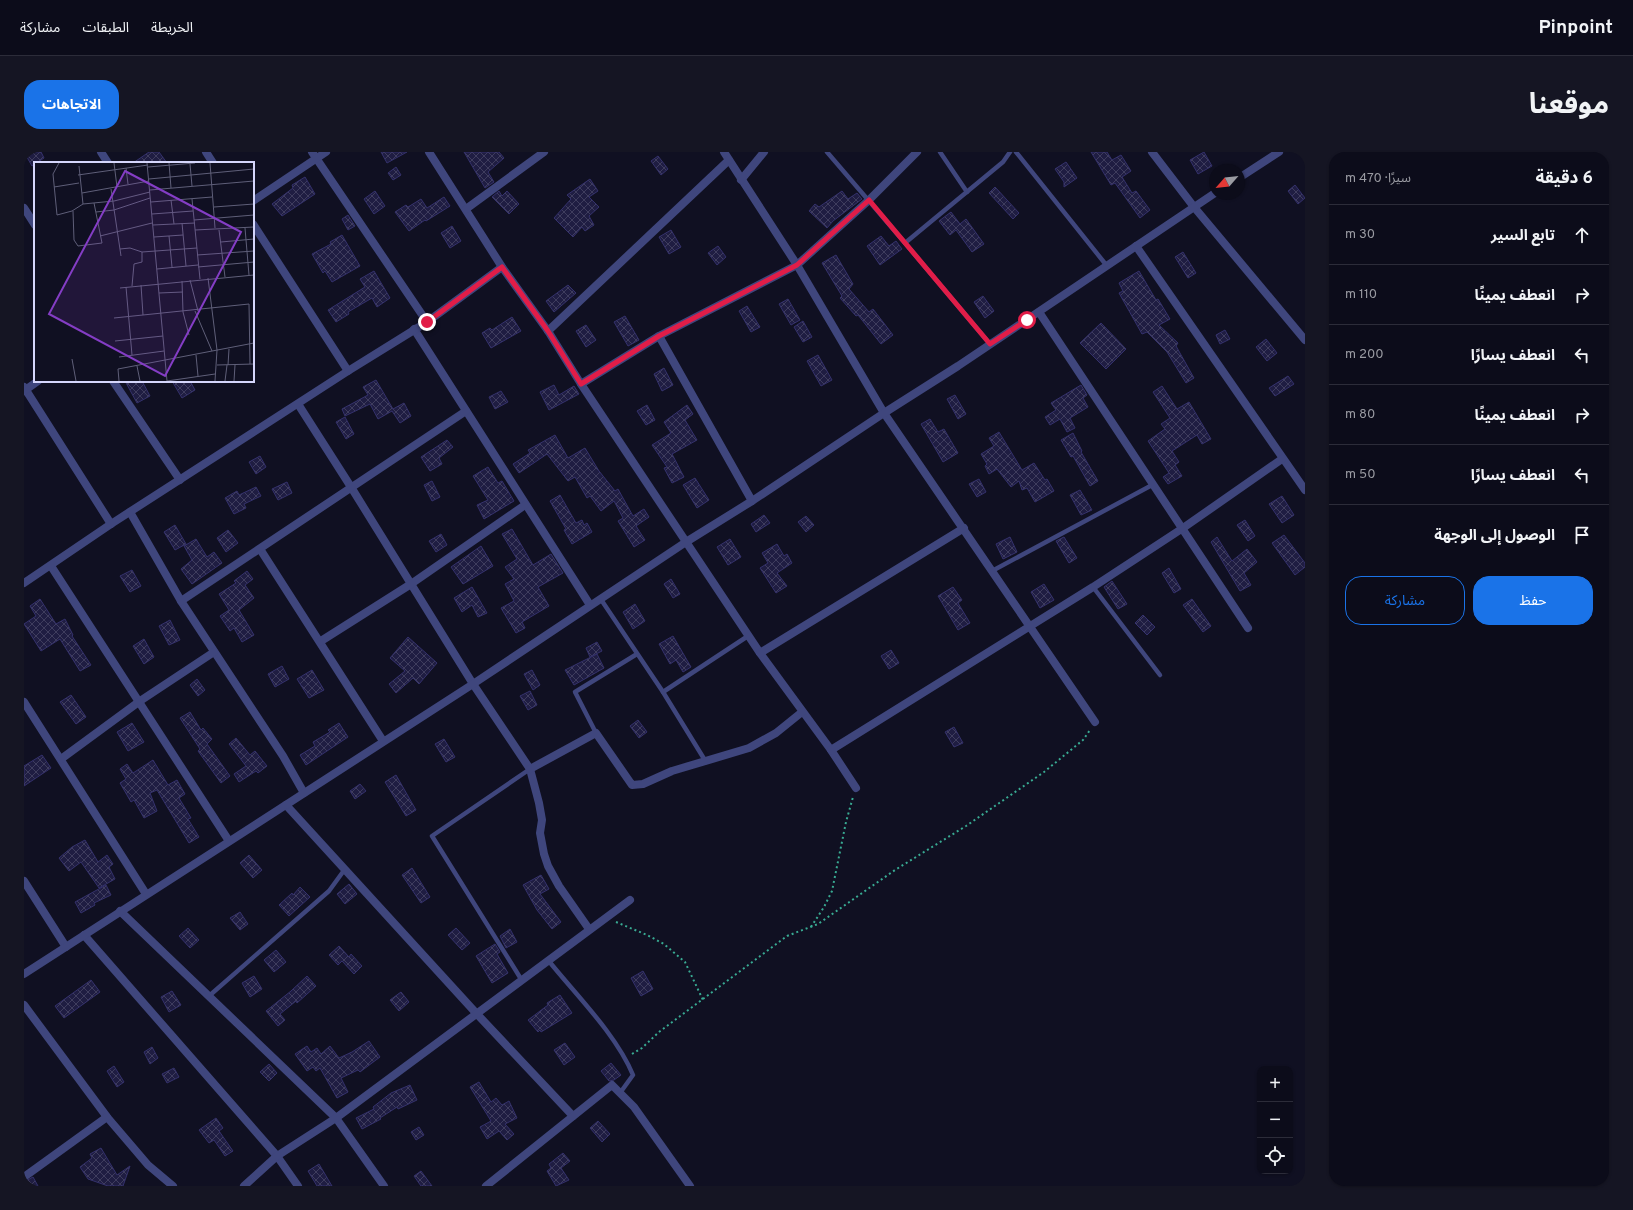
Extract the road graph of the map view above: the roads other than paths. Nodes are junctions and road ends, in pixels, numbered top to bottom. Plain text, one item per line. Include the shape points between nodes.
1 (101, 152) edge
2 (206, 152) edge
3 (326, 152) edge
4 (428, 152) edge
5 (544, 152) edge
6 (724, 152) edge
7 (764, 152) edge
8 (827, 152) edge
9 (917, 152) edge
10 (940, 152) edge
11 (1010, 152) edge
12 (1016, 152) edge
13 (1152, 152) edge
14 (1279, 152) edge
15 (314, 155) edge
16 (729, 160) junction
17 (107, 162) edge
18 (212, 162) edge
19 (1245, 174) edge
20 (741, 180) junction
21 (967, 192) junction
22 (1209, 197) edge
23 (254, 200) edge
24 (869, 200) junction
25 (1194, 207) junction
26 (24, 208) edge
27 (466, 209) junction
28 (34, 223) edge
29 (254, 226) edge
30 (905, 243) junction
31 (1136, 246) junction
32 (797, 265) junction
33 (1107, 266) junction
34 (502, 267) junction
35 (1039, 312) junction
36 (427, 322) junction
37 (414, 329) junction
38 (548, 331) junction
39 (659, 336) junction
40 (1305, 340) edge
41 (990, 344) junction
42 (348, 371) junction
43 (36, 382) edge
44 (114, 382) edge
45 (581, 384) junction
46 (25, 389) edge
47 (298, 404) junction
48 (466, 411) junction
49 (884, 413) junction
50 (1282, 459) junction
51 (180, 480) junction
52 (1154, 484) junction
53 (351, 487) junction
54 (1305, 490) edge
55 (752, 501) junction
56 (525, 505) junction
57 (130, 512) junction
58 (111, 524) junction
59 (964, 528) junction
60 (1183, 528) junction
61 (686, 542) junction
62 (260, 549) junction
63 (51, 566) junction
64 (992, 571) junction
65 (24, 583) edge
66 (411, 584) junction
67 (1093, 587) junction
68 (600, 598) junction
69 (182, 601) junction
70 (590, 605) junction
71 (1030, 627) junction
72 (1248, 628) dead end
73 (748, 636) junction
74 (320, 642) junction
75 (214, 652) junction
76 (760, 653) junction
77 (637, 654) junction
78 (1160, 675) dead end
79 (473, 684) junction
80 (663, 692) junction
81 (140, 701) junction
82 (24, 702) edge
83 (802, 712) junction
84 (1095, 722) road end
85 (596, 733) junction
86 (383, 741) junction
87 (831, 750) junction
88 (61, 759) junction
89 (706, 762) junction
90 (530, 769) junction
91 (856, 788) road end
92 (304, 793) junction
93 (286, 805) junction
94 (230, 841) junction
95 (345, 869) junction
96 (24, 881) edge
97 (146, 894) junction
98 (630, 900) dead end
99 (120, 911) junction
100 (589, 929) junction
101 (84, 935) junction
102 (66, 947) junction
103 (548, 960) junction
104 (24, 974) edge
105 (521, 979) junction
106 (209, 996) junction
107 (24, 1005) edge
108 (476, 1013) junction
109 (620, 1093) junction
110 (573, 1116) junction
111 (107, 1117) junction
112 (336, 1118) junction
113 (277, 1156) junction
114 (24, 1177) edge
115 (171, 1185) edge
116 (244, 1186) edge
117 (298, 1186) edge
118 (384, 1186) edge
119 (486, 1186) edge
120 (690, 1186) edge

1 - 17 street
2 - 18 street
3 - 15 street
4 - 27 street
5 - 27 street
6 - 16 street
7 - 20 street
8 - 24 lane
9 - 24 street
10 - 21 lane
11 - 21 lane via 1003,162
12 - 33 lane
13 - 25 street
14 - 19 street
15 - 23 street
15 - 36 street
16 - 20 street
16 - 38 street
20 - 32 street
21 - 30 lane
22 - 25 street
24 - 30 lane
24 - 32 street
25 - 31 street
25 - 40 street
26 - 28 street
27 - 34 street
29 - 42 street
30 - 41 lane
31 - 33 street
31 - 50 street
32 - 39 street
32 - 49 street
33 - 35 street
34 - 36 street
34 - 38 street
35 - 41 street
35 - 52 street
36 - 37 street
37 - 42 street
37 - 48 street
38 - 45 street
39 - 45 street
39 - 55 street
41 - 49 street
42 - 47 street
43 - 46 street
44 - 51 street
45 - 61 street
46 - 58 street
47 - 51 street
47 - 53 street
48 - 53 street
48 - 56 street
49 - 55 street
49 - 59 street
50 - 54 street
50 - 60 street
51 - 57 street
52 - 60 street
52 - 64 lane
53 - 62 street
53 - 66 street
55 - 61 street
56 - 66 street
56 - 70 street
57 - 58 street
57 - 69 street
58 - 63 street
59 - 64 street
59 - 76 street
60 - 67 street
60 - 72 street
61 - 68 street
61 - 73 street
62 - 69 street
62 - 74 street
63 - 65 street
63 - 81 street
64 - 71 street
66 - 74 street
66 - 79 street
67 - 71 street
67 - 78 lane
68 - 70 street
68 - 77 lane
69 - 75 street
70 - 79 street
71 - 84 street
71 - 87 street
73 - 76 street
73 - 80 lane
74 - 86 street
75 - 81 street
75 - 92 street via 283,756
76 - 83 street
77 - 80 lane
77 - 85 lane via 575,692
79 - 86 street
79 - 90 street
80 - 89 lane
81 - 88 street
81 - 94 street
82 - 88 street
83 - 87 street
83 - 89 street via 776,733 749,748
85 - 89 street via 632,785 643,784 672,771
85 - 90 street
86 - 92 street
87 - 91 street
88 - 97 street
90 - 100 street via 539,803 542,820 540,833 548,866
90 - 105 lane via 432,836
92 - 93 street
93 - 94 street
93 - 95 street
94 - 97 street
95 - 106 lane via 329,891
95 - 108 street
96 - 102 street
97 - 99 street
98 - 100 street
99 - 101 street
99 - 106 street
100 - 103 street
101 - 102 street
101 - 113 street
102 - 104 street
103 - 105 street
103 - 109 lane via 626,1058 633,1075
105 - 108 street
106 - 112 street
107 - 111 street
108 - 110 street
108 - 112 street
109 - 110 street via 612,1085
109 - 120 street via 634,1107
110 - 119 street
111 - 114 street
111 - 115 street via 148,1165
112 - 113 street
112 - 118 street
113 - 116 street
113 - 117 street

